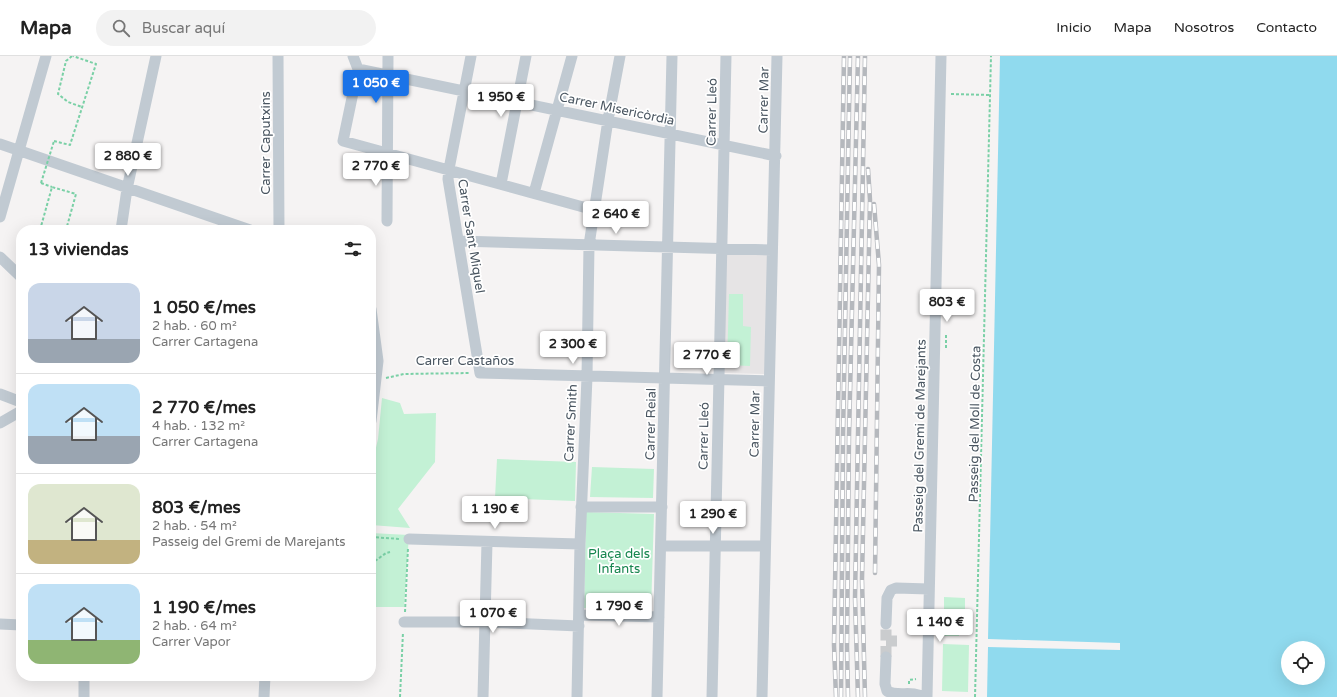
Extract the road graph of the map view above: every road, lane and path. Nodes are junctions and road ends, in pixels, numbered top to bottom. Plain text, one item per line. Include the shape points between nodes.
1 (46, 56) edge
2 (72, 56) edge
3 (156, 56) edge
4 (278, 56) edge
5 (353, 56) edge
6 (388, 56) edge
7 (471, 56) edge
8 (526, 56) edge
9 (572, 56) edge
10 (620, 56) edge
11 (672, 56) edge
12 (726, 56) edge
13 (777, 56) edge
14 (941, 56) edge
15 (991, 56) edge
16 (358, 69) junction
17 (387, 75) junction
18 (465, 91) junction
19 (945, 94) dead end
20 (990, 95) junction
21 (516, 101) junction
22 (82, 107) junction
23 (557, 110) junction
24 (608, 120) junction
25 (670, 134) junction
26 (0, 144) edge
27 (724, 144) junction
28 (20, 151) junction
29 (387, 153) junction
30 (776, 156) junction
31 (449, 169) junction
32 (501, 184) junction
33 (52, 187) junction
34 (127, 189) junction
35 (534, 193) junction
36 (594, 210) junction
37 (0, 217) edge
38 (387, 221) dead end
39 (41, 225) edge
40 (67, 225) edge
41 (122, 225) edge
42 (235, 225) edge
43 (280, 225) edge
44 (459, 241) junction
45 (589, 245) junction
46 (668, 247) junction
47 (721, 249) junction
48 (772, 250) junction
49 (0, 257) edge
50 (16, 272) edge
51 (376, 346) edge
52 (480, 373) junction
53 (587, 377) junction
54 (665, 378) junction
55 (377, 379) junction
56 (718, 380) junction
57 (769, 381) junction
58 (376, 386) edge
59 (0, 394) edge
60 (16, 400) edge
61 (16, 414) edge
62 (0, 423) edge
63 (581, 507) junction
64 (662, 507) junction
65 (376, 538) edge
66 (409, 539) joint
67 (487, 542) junction
68 (580, 544) junction
69 (661, 546) junction
70 (716, 546) junction
71 (765, 546) junction
72 (390, 552) dead end
73 (376, 560) edge
74 (929, 589) junction
75 (659, 617) junction
76 (580, 620) junction
77 (404, 622) dead end
78 (485, 622) junction
79 (0, 624) edge
80 (886, 624) tunnel mouth
81 (16, 625) edge
82 (886, 658) tunnel mouth
83 (84, 681) edge
84 (265, 681) edge
85 (84, 697) edge
86 (264, 697) edge
87 (483, 697) edge
88 (577, 697) edge
89 (657, 697) edge
90 (712, 697) edge
91 (762, 697) edge
92 (923, 697) edge
93 (928, 697) edge
94 (975, 697) edge

1 - 28 street
2 - 22 path via 66,61 58,94 68,102
2 - 22 path via 96,64
3 - 34 street
4 - 43 street, Carrer Caputxins
5 - 16 street
6 - 17 street
7 - 18 street, Carrer Sant Miquel
8 - 21 street
9 - 23 street
10 - 24 street, Carrer Smith
11 - 25 street, Carrer Reial
12 - 27 street, Carrer Lleó
13 - 30 street, Carrer Mar
14 - 74 street, Passeig del Gremi de Marejants
15 - 20 path, Passeig del Moll de Costa
16 - 17 street, Carrer Misericòrdia
16 - 29 street via 343,141
17 - 18 street, Carrer Misericòrdia
17 - 29 street
18 - 21 street, Carrer Misericòrdia
18 - 31 street, Carrer Sant Miquel
19 - 20 path
20 - 94 path, Passeig del Moll de Costa
21 - 23 street, Carrer Misericòrdia
21 - 32 street
22 - 33 path, bridge via 70,145 54,141 41,183
23 - 24 street, Carrer Misericòrdia
23 - 35 street
24 - 25 street, Carrer Misericòrdia
24 - 36 street, Carrer Smith
25 - 27 street, Carrer Misericòrdia
25 - 46 street, Carrer Reial
26 - 28 street
27 - 30 street, Carrer Misericòrdia
27 - 47 street, Carrer Lleó
28 - 34 street
28 - 37 street
29 - 31 street
29 - 38 street
30 - 48 street, Carrer Mar
31 - 32 street
31 - 44 street, Carrer Sant Miquel via 448,179
32 - 35 street
33 - 39 path
33 - 40 path via 76,194
34 - 41 street
34 - 42 street
35 - 36 street
36 - 45 street, Carrer Smith
44 - 45 street
44 - 52 street, Carrer Sant Miquel
45 - 46 street
45 - 53 street, Carrer Smith
46 - 47 street
46 - 54 street, Carrer Reial
47 - 48 street
47 - 56 street, Carrer Lleó
48 - 57 street, Carrer Mar
49 - 50 street
51 - 55 street
52 - 53 street, Carrer Castaños
52 - 55 path, Carrer Castaños via 404,374
53 - 54 street, Carrer Castaños
53 - 63 street, Carrer Smith
54 - 56 street, Carrer Castaños
54 - 64 street, Carrer Reial
55 - 58 street
56 - 57 street, Carrer Castaños
56 - 70 street, Carrer Lleó
57 - 71 street, Carrer Mar
59 - 60 street
61 - 62 street
63 - 64 street
63 - 68 street, Carrer Smith
64 - 69 street, Carrer Reial
65 - 66 path
66 - 67 street
67 - 68 street
67 - 78 street
68 - 76 street, Carrer Smith
69 - 70 street
69 - 75 street, Carrer Reial
70 - 71 street
70 - 90 street, Carrer Lleó
71 - 91 street, Carrer Mar
72 - 73 path
74 - 80 street via 891,590 887,598
74 - 93 street, Passeig del Gremi de Marejants
75 - 76 street
75 - 89 street, Carrer Reial
76 - 78 street
76 - 88 street, Carrer Smith
77 - 78 street
78 - 87 street
79 - 81 street
82 - 92 street via 887,691 892,694
83 - 85 street
84 - 86 street

